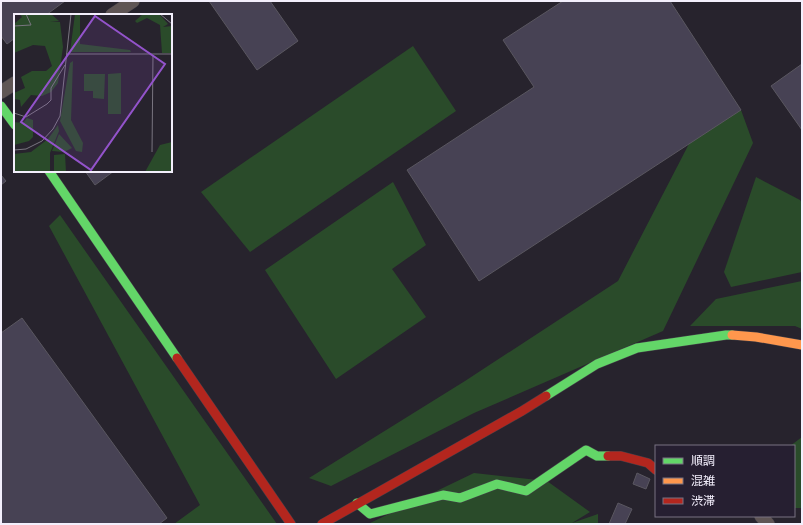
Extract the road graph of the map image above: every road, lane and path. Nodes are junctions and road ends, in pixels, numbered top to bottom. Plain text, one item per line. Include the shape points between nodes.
1 (133, 1) edge
2 (114, 14) edge
3 (14, 84) edge
4 (1, 92) edge
5 (1, 106) edge
6 (14, 124) edge
7 (50, 172) edge
8 (802, 345) edge
9 (655, 469) edge
10 (357, 503) junction
11 (291, 524) edge
12 (322, 524) edge

1 - 2 street
3 - 4 street
5 - 6 street
7 - 11 street
8 - 10 street via 726,335 637,348 597,364 522,410
9 - 10 street via 648,463 621,456 597,456 586,450 526,491 497,484 460,498 444,495 370,514
10 - 12 street

